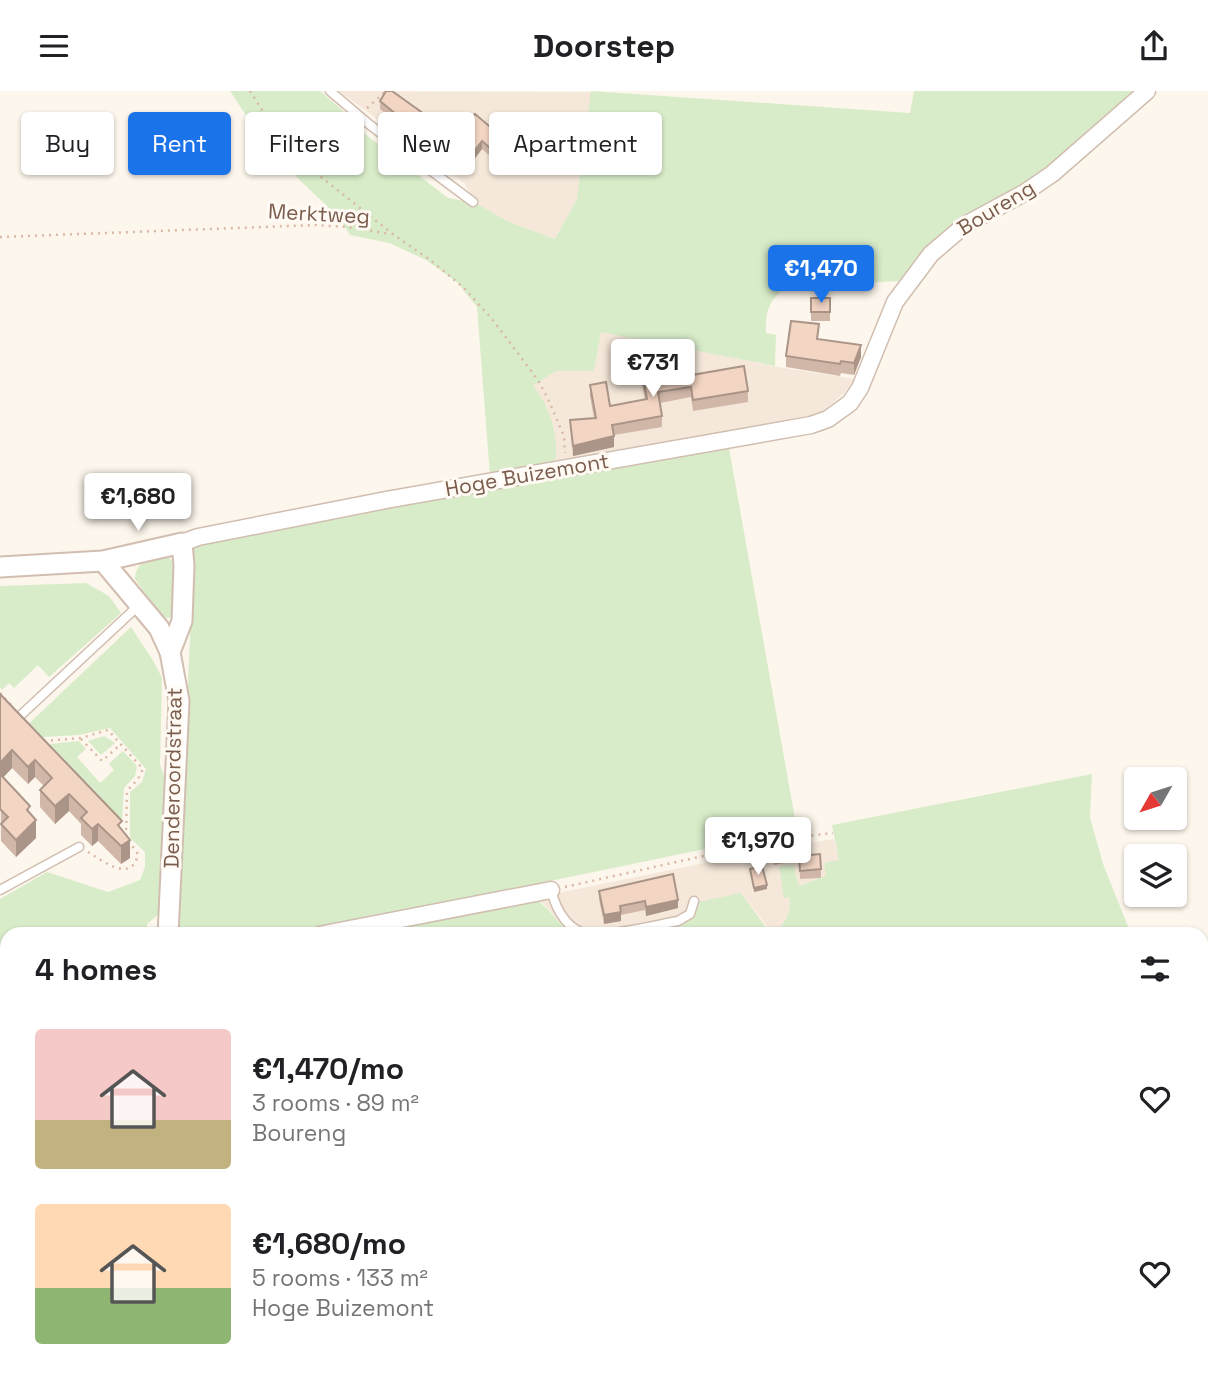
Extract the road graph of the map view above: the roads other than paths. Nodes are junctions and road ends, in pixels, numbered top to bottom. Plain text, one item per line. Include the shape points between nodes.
1 (330, 91) edge
2 (1147, 91) edge
3 (473, 202) dead end
4 (860, 388) joint
5 (182, 543) junction
6 (103, 561) junction
7 (0, 567) edge
8 (141, 604) junction
9 (170, 652) junction
10 (21, 715) edge
11 (79, 847) road end
12 (0, 890) edge
13 (551, 890) joint
14 (694, 901) dead end
15 (168, 927) edge
16 (360, 927) edge
17 (573, 927) edge
18 (636, 927) edge

1 - 3 lane
2 - 4 street, Boureng via 1052,174 965,225 931,254 895,302
4 - 5 street, Hoge Buizemont via 840,411 811,425 372,502
5 - 6 street, Hoge Buizemont
5 - 9 street via 182,621
6 - 7 street, Hoge Buizemont
6 - 8 street, Denderoordstraat
8 - 9 street, Denderoordstraat
8 - 10 lane
9 - 15 street, Denderoordstraat via 179,701
11 - 12 lane
13 - 16 street
13 - 17 lane via 558,911
14 - 18 lane via 690,914 678,921

